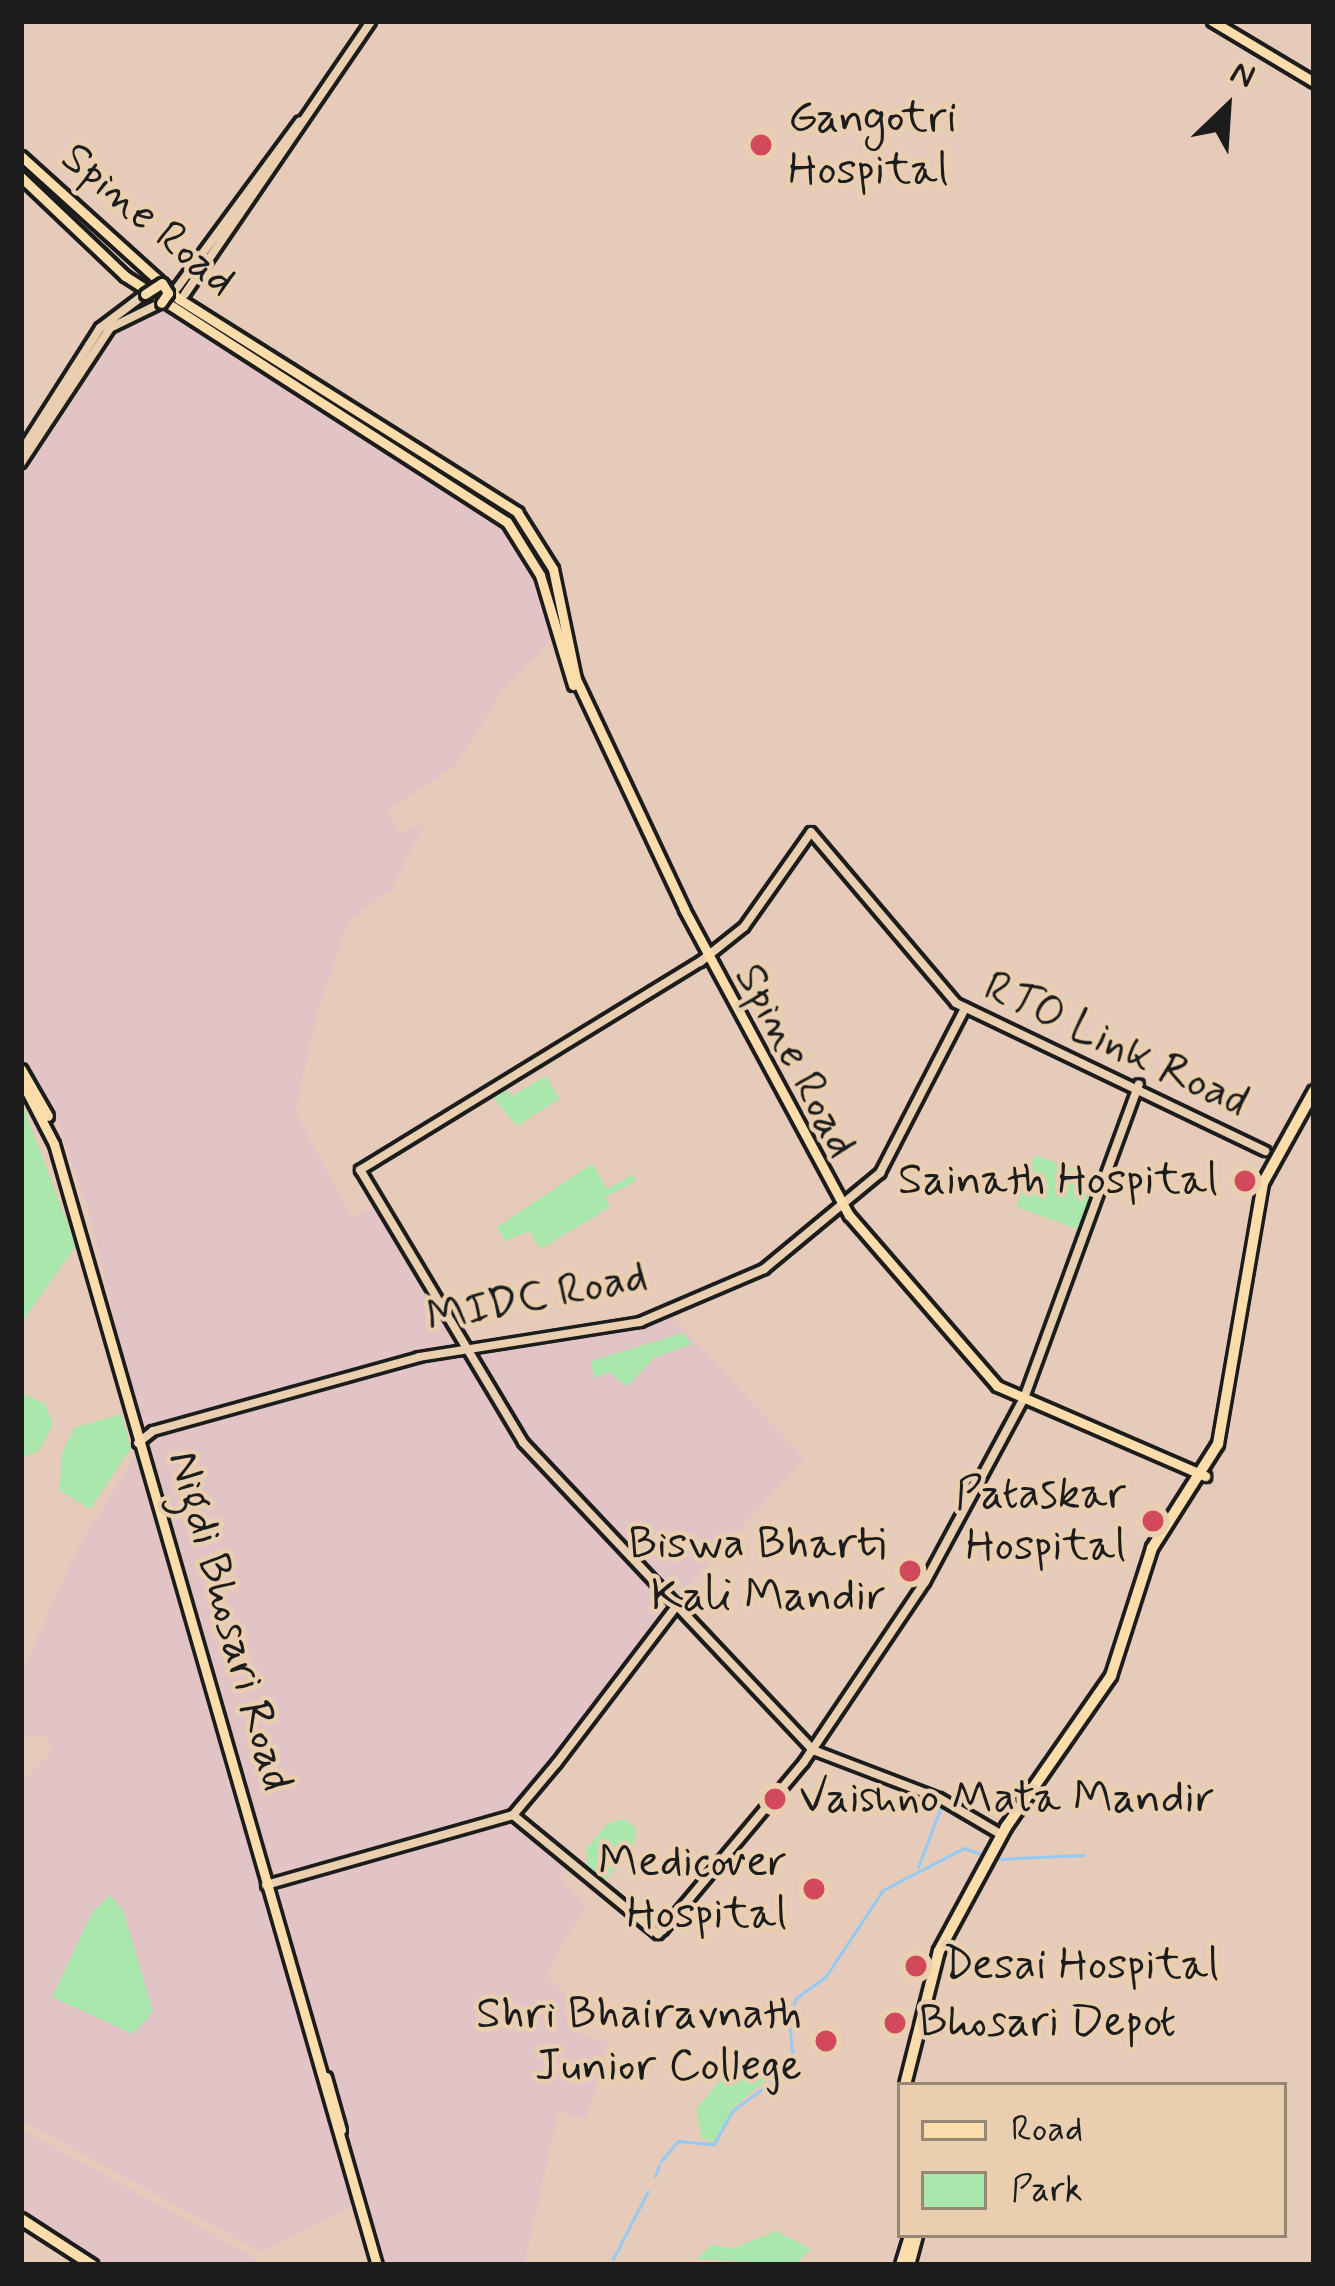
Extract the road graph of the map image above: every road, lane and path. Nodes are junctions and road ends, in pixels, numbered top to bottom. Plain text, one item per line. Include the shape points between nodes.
1 (369, 21) edge
2 (1216, 21) edge
3 (1314, 80) edge
4 (21, 156) edge
5 (21, 177) edge
6 (47, 184) junction
7 (175, 289) junction
8 (145, 294) joint
9 (161, 303) junction
10 (255, 343) junction
11 (21, 452) edge
12 (21, 463) edge
13 (615, 768) junction
14 (704, 961) junction
15 (963, 1009) junction
16 (21, 1069) edge
17 (21, 1080) edge
18 (1137, 1085) junction
19 (1314, 1095) edge
20 (1270, 1153) junction
21 (842, 1209) junction
22 (466, 1345) junction
23 (449, 1349) junction
24 (269, 1397) junction
25 (1020, 1400) junction
26 (139, 1436) junction
27 (1202, 1478) junction
28 (678, 1604) junction
29 (813, 1748) junction
30 (514, 1816) junction
31 (1003, 1836) junction
32 (268, 1887) junction
33 (908, 2082) edge
34 (21, 2222) edge
35 (89, 2265) edge
36 (376, 2265) edge

1 - 7 main road
2 - 3 main road
4 - 6 main road, Spine Road
5 - 13 main road, Spine Road via 120,272 507,521 540,575 559,655
6 - 7 main road
6 - 10 main road, Spine Road via 125,254
7 - 8 main road, bridge
7 - 9 main road, bridge
7 - 9 main road, bridge
7 - 10 main road
8 - 11 main road via 100,328
9 - 12 main road via 110,328
10 - 13 main road, Spine Road via 500,498 551,565 573,670
13 - 14 main road, Spine Road
14 - 15 main road, RTO Link Road via 744,927 811,835
14 - 21 main road, Spine Road
14 - 22 main road via 363,1170
15 - 18 main road, RTO Link Road
15 - 21 main road, MIDC Road via 884,1162
16 - 26 main road, Nigdi Bhosari Road via 56,1132
17 - 26 main road, Nigdi Bhosari Road via 51,1135
18 - 20 main road, RTO Link Road
18 - 25 main road
19 - 20 highway
19 - 27 highway via 1267,1183 1233,1403
20 - 27 highway via 1228,1411
21 - 22 main road, MIDC Road via 764,1269 640,1322
21 - 25 main road, Spine Road via 988,1384
22 - 23 main road, MIDC Road
22 - 28 main road via 527,1448
23 - 24 main road, MIDC Road
23 - 24 main road, MIDC Road
24 - 26 main road, MIDC Road
25 - 27 main road, Spine Road
25 - 29 main road via 913,1595
26 - 32 main road, Nigdi Bhosari Road
27 - 31 highway via 1152,1548 1111,1676
28 - 29 main road
28 - 30 main road
29 - 30 main road via 659,1933
29 - 31 main road via 939,1798
30 - 32 main road
31 - 33 highway via 935,1960
32 - 36 main road, Nigdi Bhosari Road
34 - 35 highway

